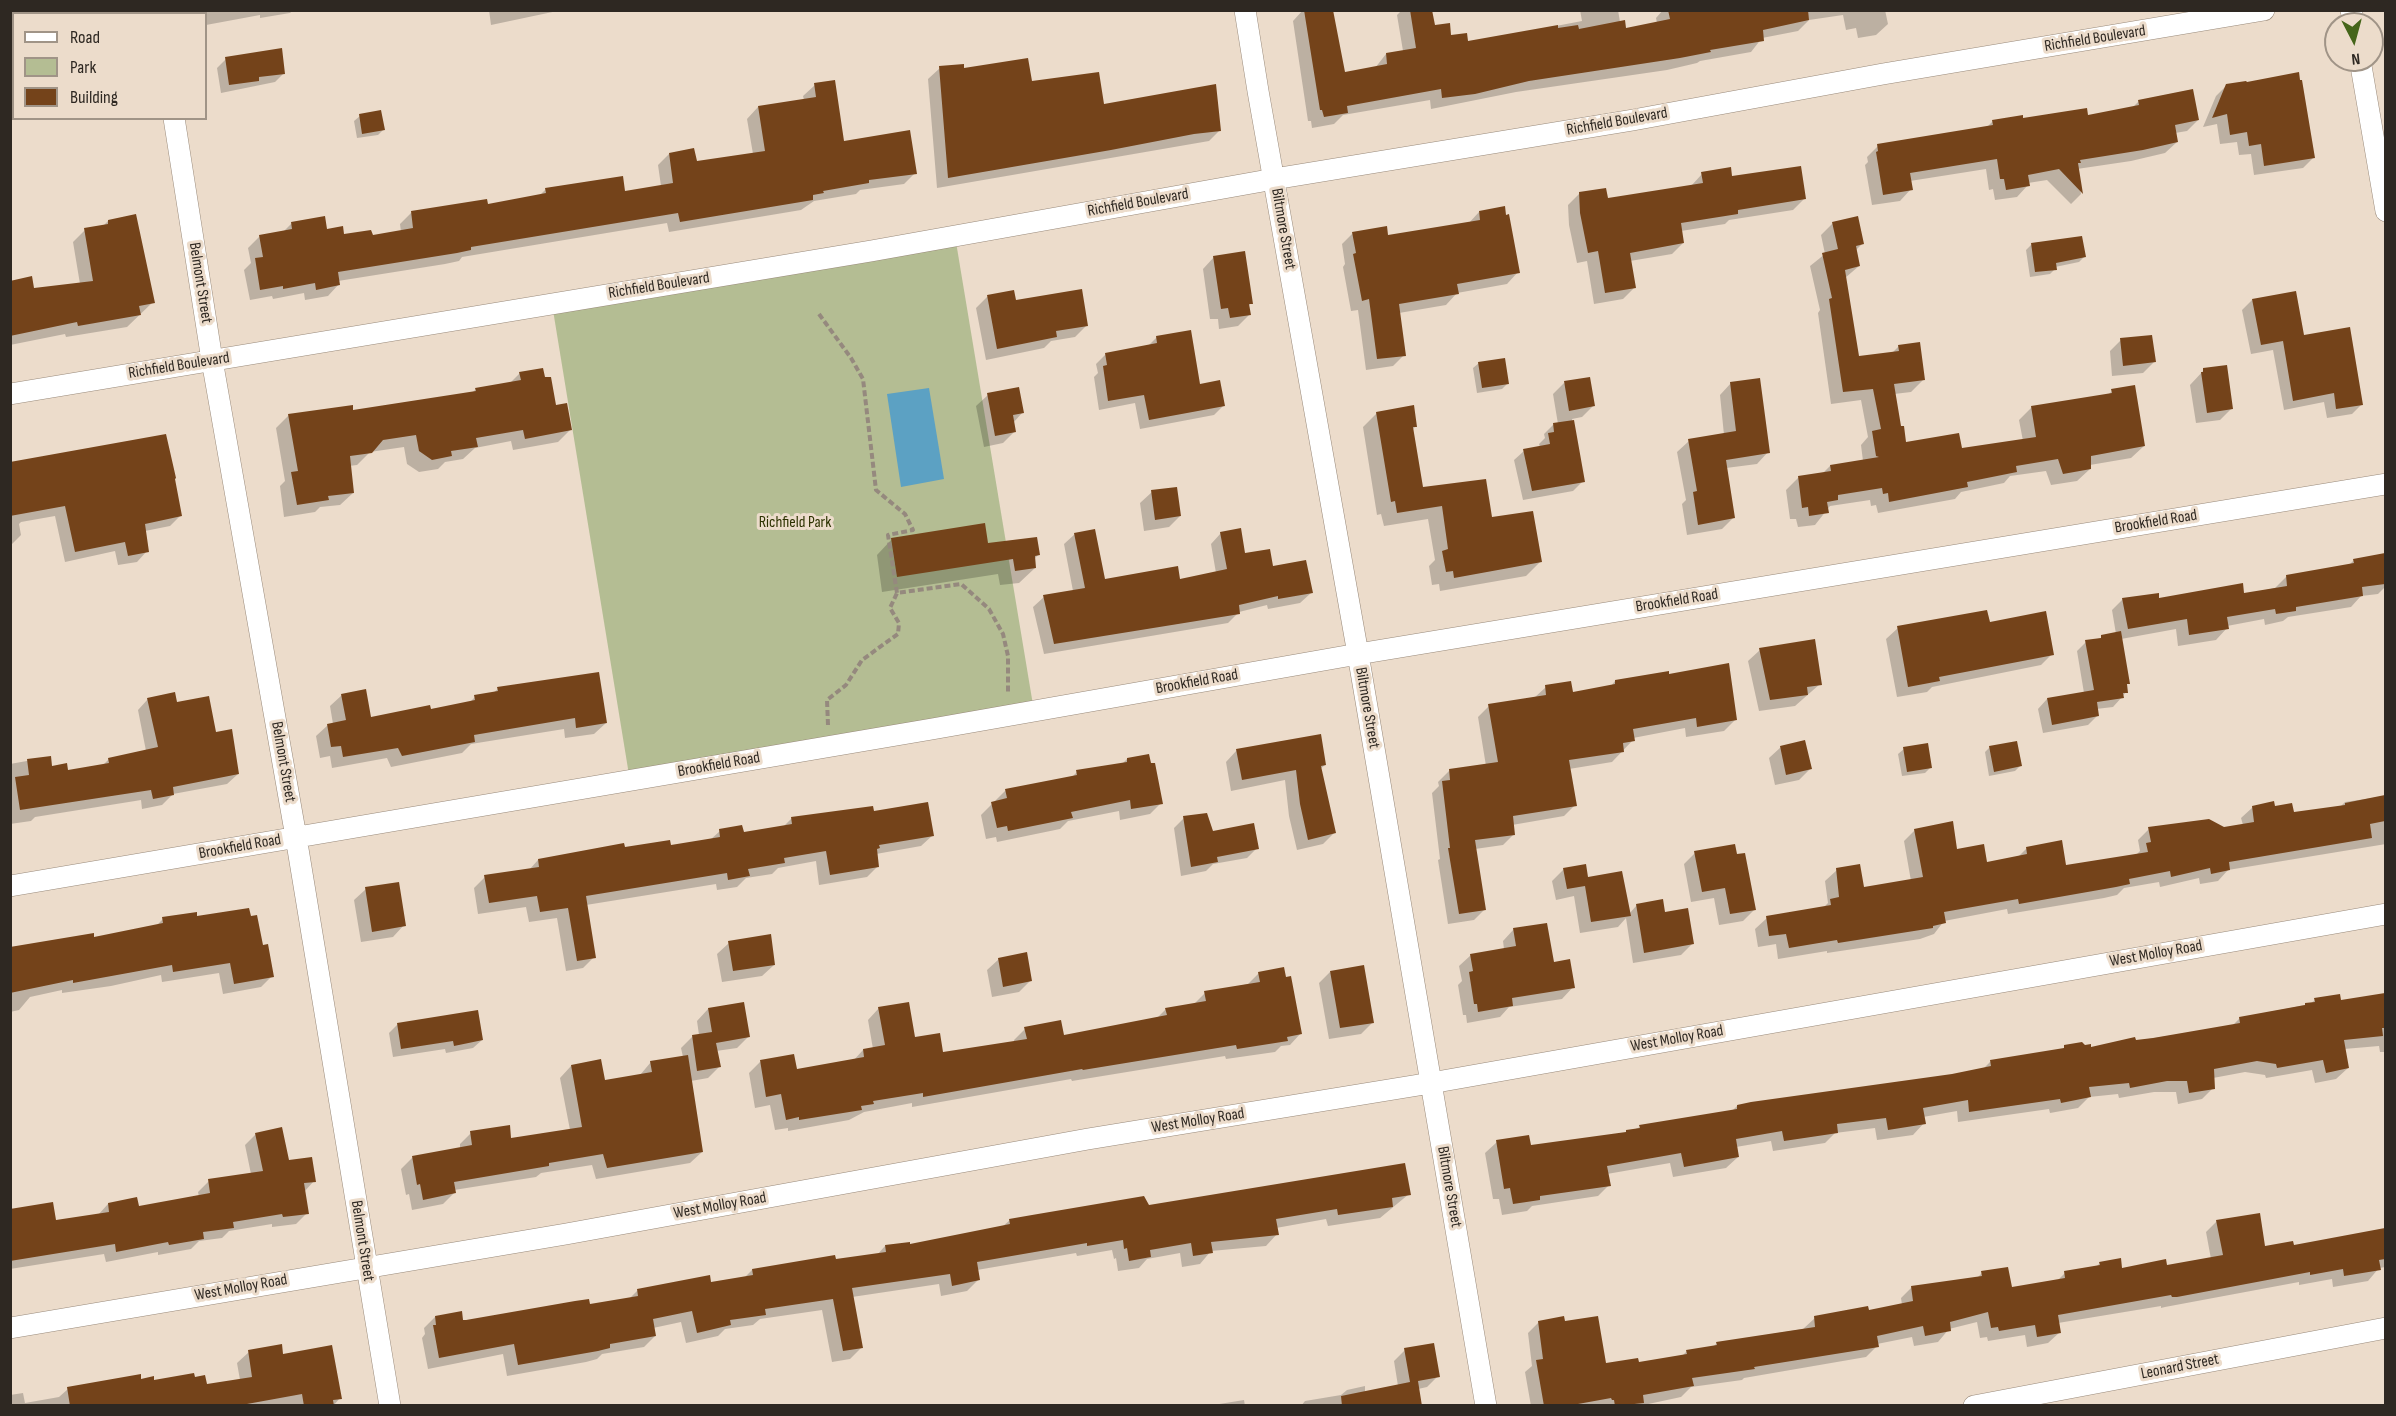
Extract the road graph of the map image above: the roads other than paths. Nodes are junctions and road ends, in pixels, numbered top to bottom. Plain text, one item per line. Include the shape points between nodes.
1 (1245, 10) edge
2 (2264, 10) edge
3 (2362, 72) edge
4 (174, 120) edge
5 (1274, 179) junction
6 (2385, 211) edge
7 (212, 360) junction
8 (10, 394) edge
9 (2385, 484) edge
10 (1358, 654) junction
11 (296, 837) junction
12 (10, 886) edge
13 (2385, 914) edge
14 (1431, 1083) junction
15 (366, 1267) junction
16 (10, 1328) edge
17 (2385, 1328) edge
18 (390, 1406) edge
19 (1486, 1406) edge
20 (1974, 1406) edge

1 - 5 street, Biltmore Street
2 - 5 street, Richfield Boulevard
3 - 6 street
4 - 7 street, Belmont Street
5 - 7 street, Richfield Boulevard via 871,251
5 - 10 street, Biltmore Street
7 - 8 street, Richfield Boulevard
7 - 11 street, Belmont Street
9 - 10 street, Brookfield Road
10 - 11 street, Brookfield Road
10 - 14 street, Biltmore Street
11 - 12 street, Brookfield Road
11 - 15 street, Belmont Street
13 - 14 street, West Molloy Road
14 - 15 street, West Molloy Road via 1088,1139
14 - 19 street, Biltmore Street
15 - 16 street, West Molloy Road
15 - 18 street, Belmont Street
17 - 20 street, Leonard Street

